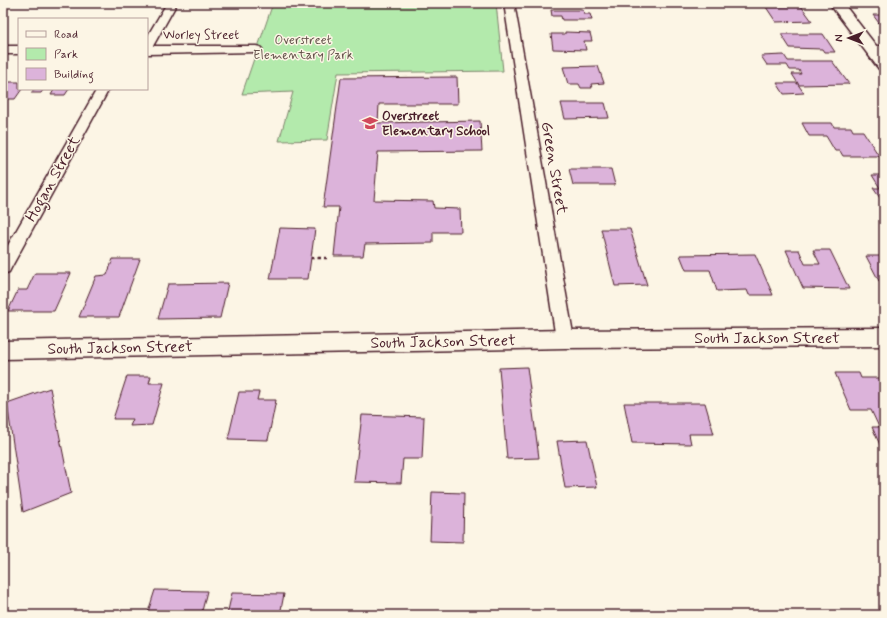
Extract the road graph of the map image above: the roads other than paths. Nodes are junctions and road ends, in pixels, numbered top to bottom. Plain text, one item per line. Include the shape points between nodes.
1 (172, 3) edge
2 (509, 3) edge
3 (836, 3) edge
4 (148, 46) edge
5 (148, 48) edge
6 (256, 49) dead end
7 (877, 49) edge
8 (3, 50) edge
9 (18, 50) edge
10 (884, 66) edge
11 (102, 90) edge
12 (3, 268) edge
13 (884, 337) edge
14 (565, 339) junction
15 (3, 350) edge

1 - 4 street
2 - 14 street, Green Street
3 - 7 street
5 - 6 street, Worley Street
7 - 10 street
8 - 9 street
11 - 12 street, Hogan Street
13 - 14 main road, South Jackson Street
14 - 15 main road, South Jackson Street

